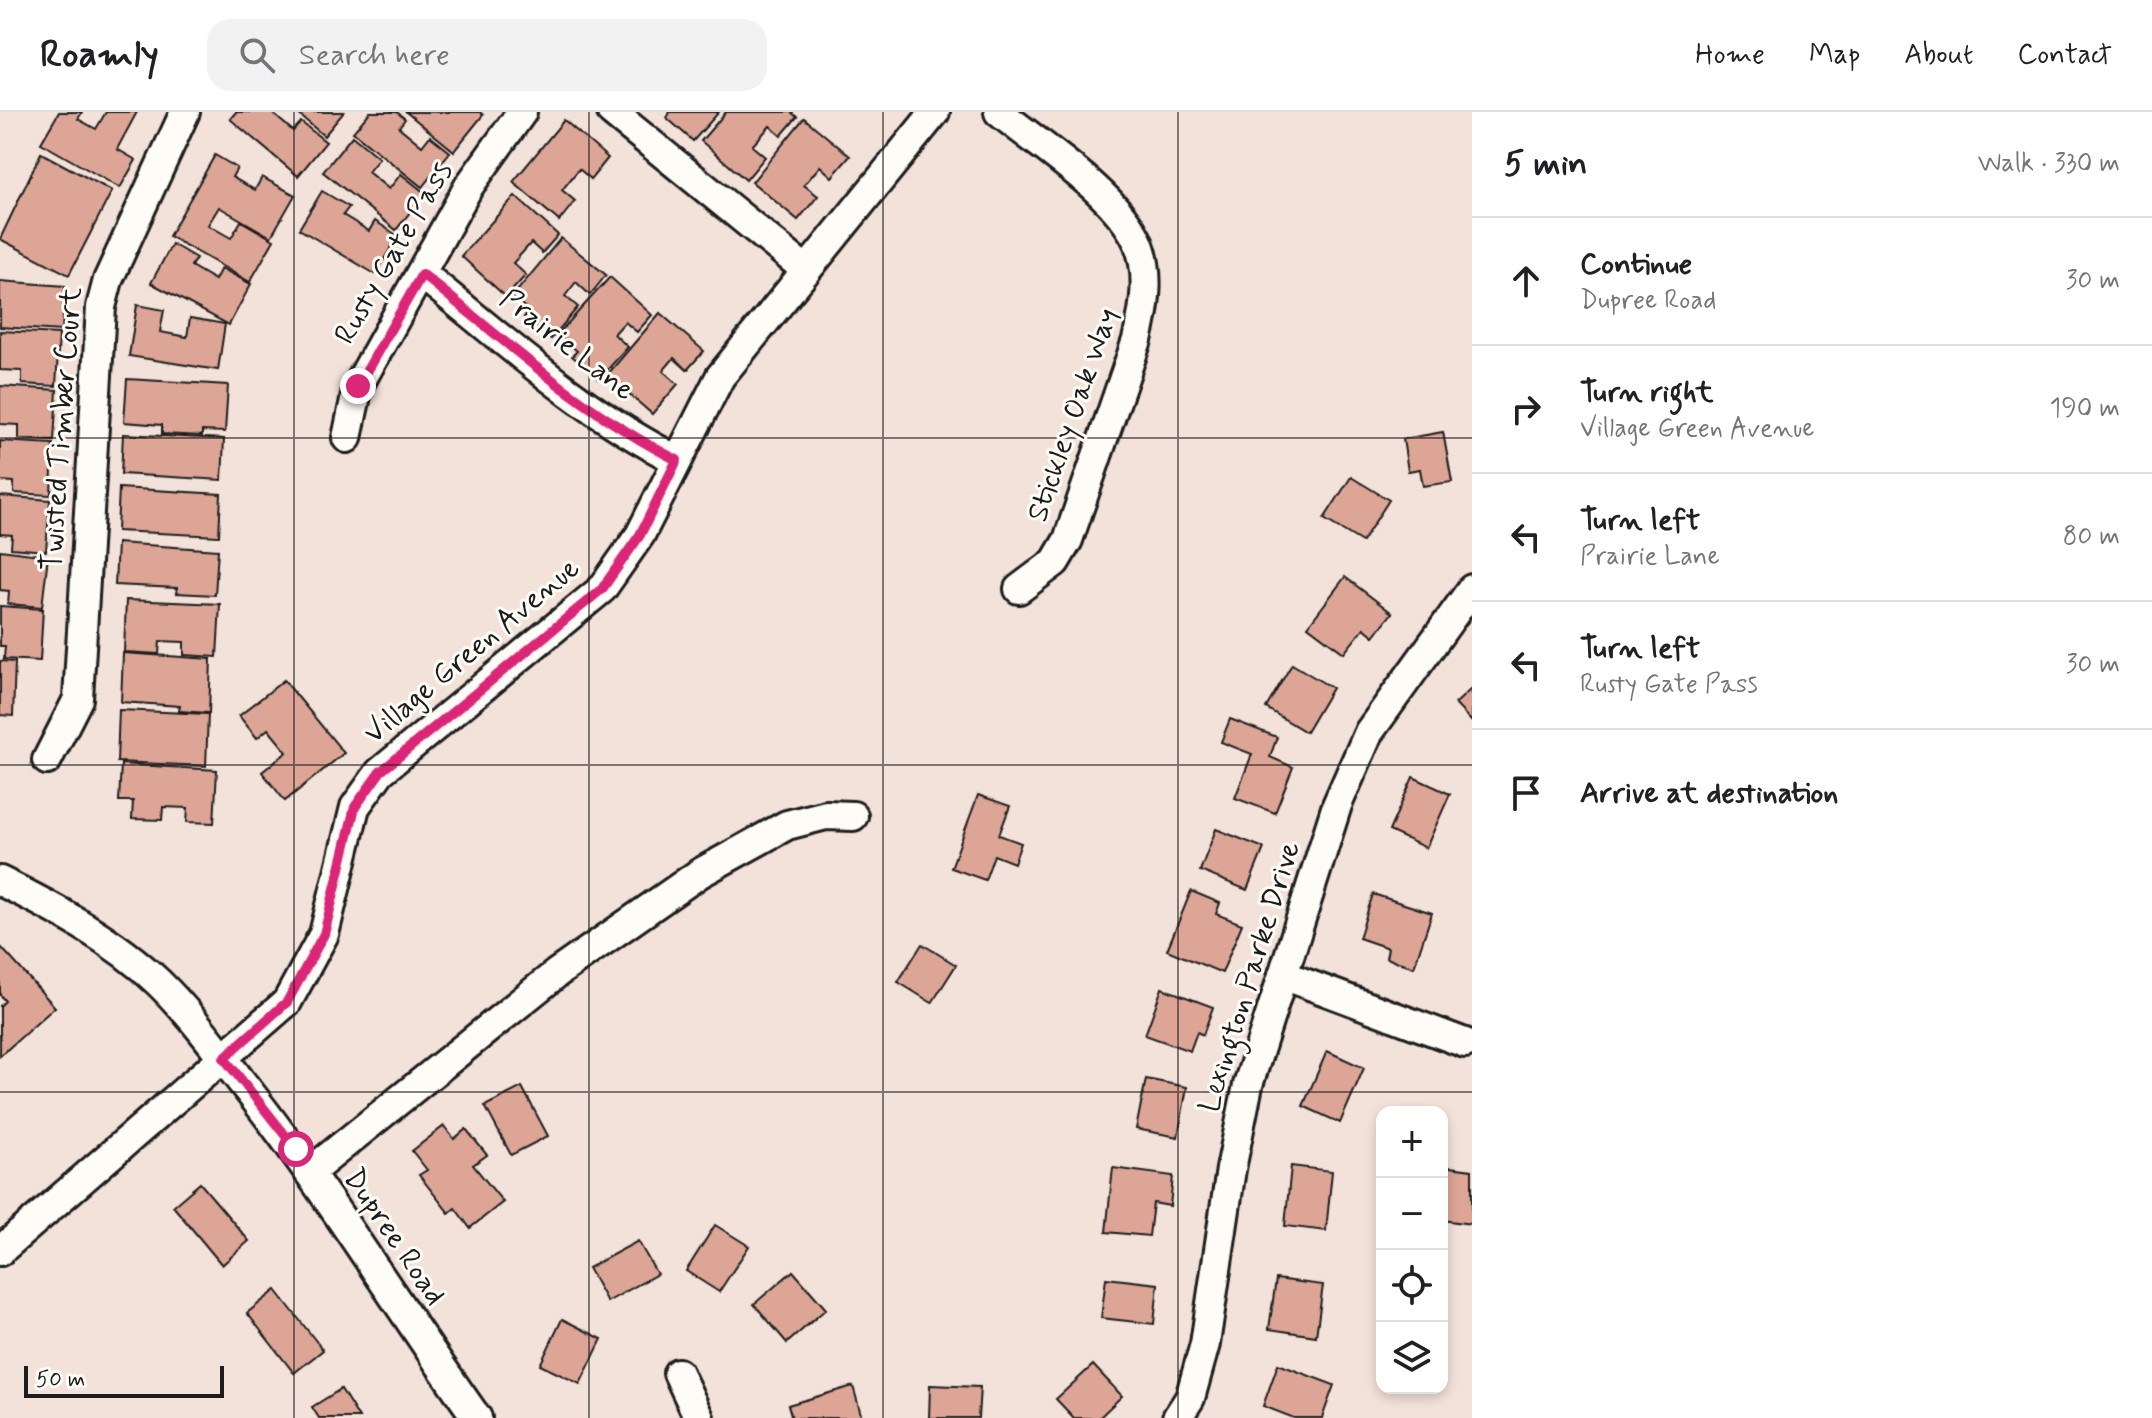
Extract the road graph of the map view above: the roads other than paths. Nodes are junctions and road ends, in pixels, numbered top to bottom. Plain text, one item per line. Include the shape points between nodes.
1 (185, 112) edge
2 (522, 112) edge
3 (612, 112) edge
4 (935, 112) edge
5 (999, 112) edge
6 (806, 270) junction
7 (422, 274) junction
8 (347, 438) dead end
9 (677, 460) junction
10 (1019, 589) dead end
11 (1472, 589) edge
12 (47, 760) dead end
13 (853, 816) dead end
14 (0, 881) edge
15 (1283, 975) junction
16 (1465, 1043) dead end
17 (224, 1058) junction
18 (310, 1172) junction
19 (0, 1251) edge
20 (678, 1373) dead end
21 (477, 1418) edge
22 (699, 1418) edge
23 (1177, 1418) edge

1 - 12 street, Twisted Timber Court via 108,280 101,307 78,699
2 - 7 street, Rusty Gate Pass via 469,186
3 - 6 street
4 - 6 street, Village Green Avenue
5 - 10 street, Stickley Oak Way via 1120,215 1138,243 1145,276 1145,309 1137,340 1068,540 1055,562
6 - 9 street, Village Green Avenue via 720,377
7 - 8 street, Rusty Gate Pass via 358,386
7 - 9 street, Prairie Lane via 587,406 630,437
9 - 17 street, Village Green Avenue via 640,535 602,589 380,772 355,807 324,934 287,1002
11 - 15 street, Lexington Parke Drive via 1369,732 1337,805
13 - 18 street via 826,815 787,825 700,873 557,973
14 - 17 street, Dupree Road via 108,944 158,982
15 - 16 street
15 - 23 street, Lexington Parke Drive via 1248,1085 1205,1344 1190,1398
17 - 18 street, Dupree Road
17 - 19 street, Village Green Avenue
18 - 21 street, Dupree Road
20 - 22 street

